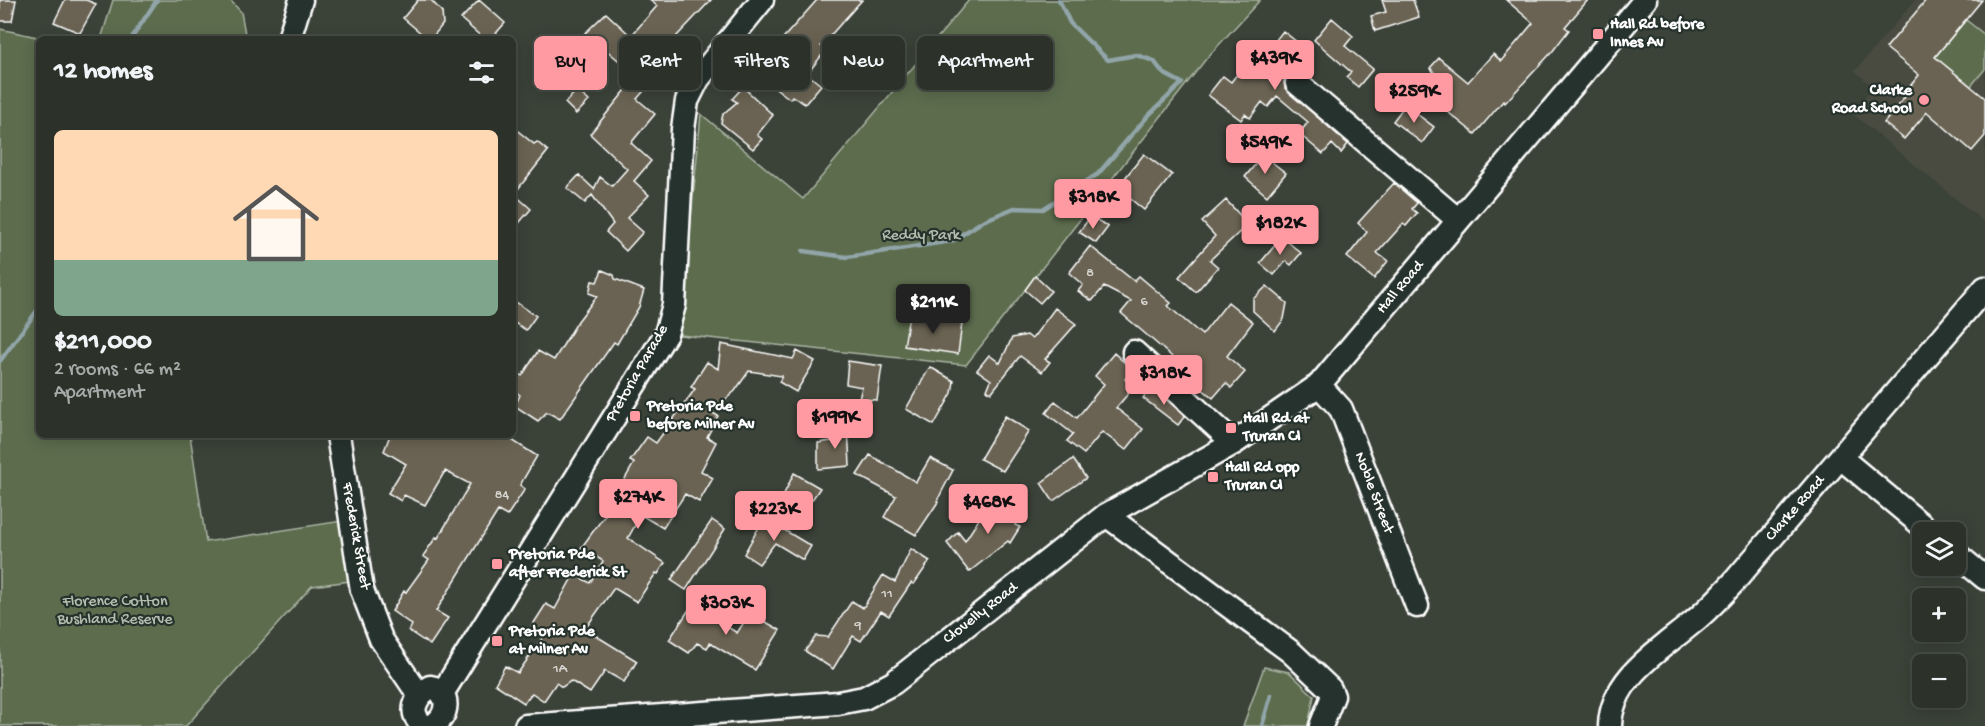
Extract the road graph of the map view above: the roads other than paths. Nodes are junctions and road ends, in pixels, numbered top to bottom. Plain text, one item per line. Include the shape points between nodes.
1 (301, 0) edge
2 (762, 0) edge
3 (1645, 0) edge
4 (290, 36) edge
5 (1297, 83) dead end
6 (1458, 219) junction
7 (1985, 288) edge
8 (1134, 352) dead end
9 (1319, 386) junction
10 (338, 438) edge
11 (1234, 443) junction
12 (1841, 458) junction
13 (1106, 515) junction
14 (1918, 522) edge
15 (1966, 562) edge
16 (1985, 578) edge
17 (1417, 606) dead end
18 (443, 692) junction
19 (419, 695) junction
20 (427, 724) edge
21 (526, 726) edge
22 (1321, 726) edge
23 (1610, 726) edge

1 - 4 street
2 - 18 street, Pretoria Parade via 698,79 687,101 674,304 666,334
3 - 6 street, Hall Road
5 - 6 street
6 - 9 street, Hall Road
7 - 12 street, Clarke Road
8 - 11 street
9 - 11 street, Hall Road
9 - 17 street, Noble Street via 1341,409
10 - 19 street, Frederick Street via 362,590 381,639
11 - 13 street, Hall Road
12 - 14 street
12 - 23 street, Clarke Road via 1733,584 1627,680 1615,702
13 - 21 street, Clovelly Road via 893,684 864,698
13 - 22 street via 1290,652 1330,689 1333,696
15 - 16 street
18 - 19 street via 430,687
18 - 20 street via 445,711
19 - 20 street via 414,712

